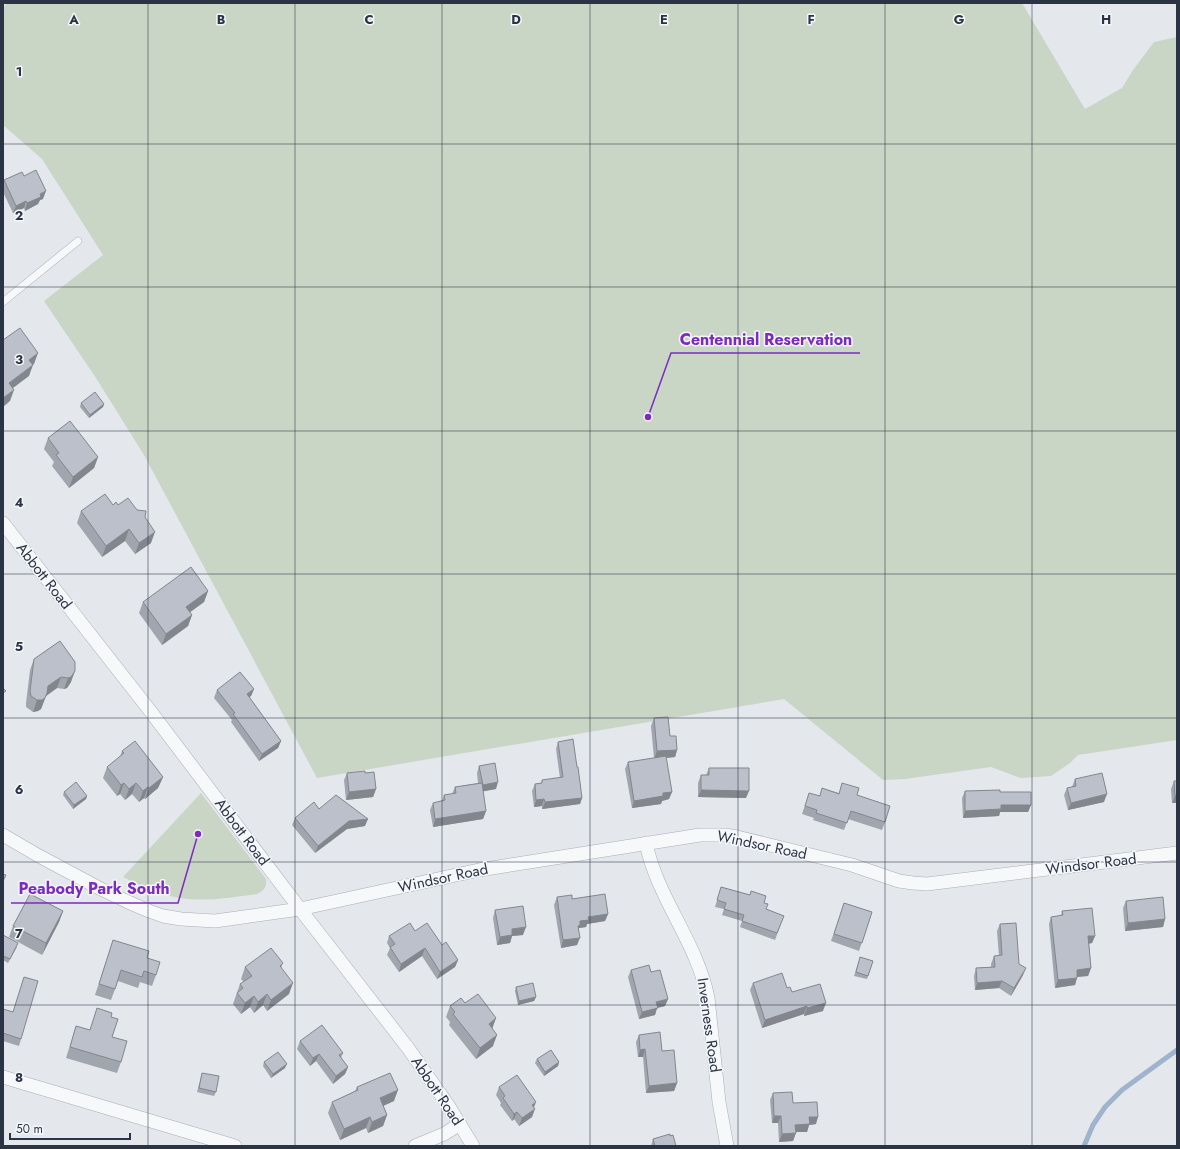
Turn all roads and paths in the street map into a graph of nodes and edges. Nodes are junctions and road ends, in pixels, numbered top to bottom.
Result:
1 (78, 241) dead end
2 (3, 302) edge
3 (3, 524) edge
4 (3, 835) edge
5 (646, 842) junction
6 (1177, 852) edge
7 (300, 909) junction
8 (3, 1077) edge
9 (460, 1124) junction
10 (235, 1146) edge
11 (416, 1146) edge
12 (473, 1146) edge
13 (727, 1146) edge

1 - 2 lane
3 - 7 street, Abbott Road
4 - 7 street, Windsor Road
5 - 6 street, Windsor Road
5 - 7 street, Windsor Road
5 - 13 street, Inverness Road
7 - 9 street, Abbott Road
8 - 10 street
9 - 11 street
9 - 12 street, Abbott Road

